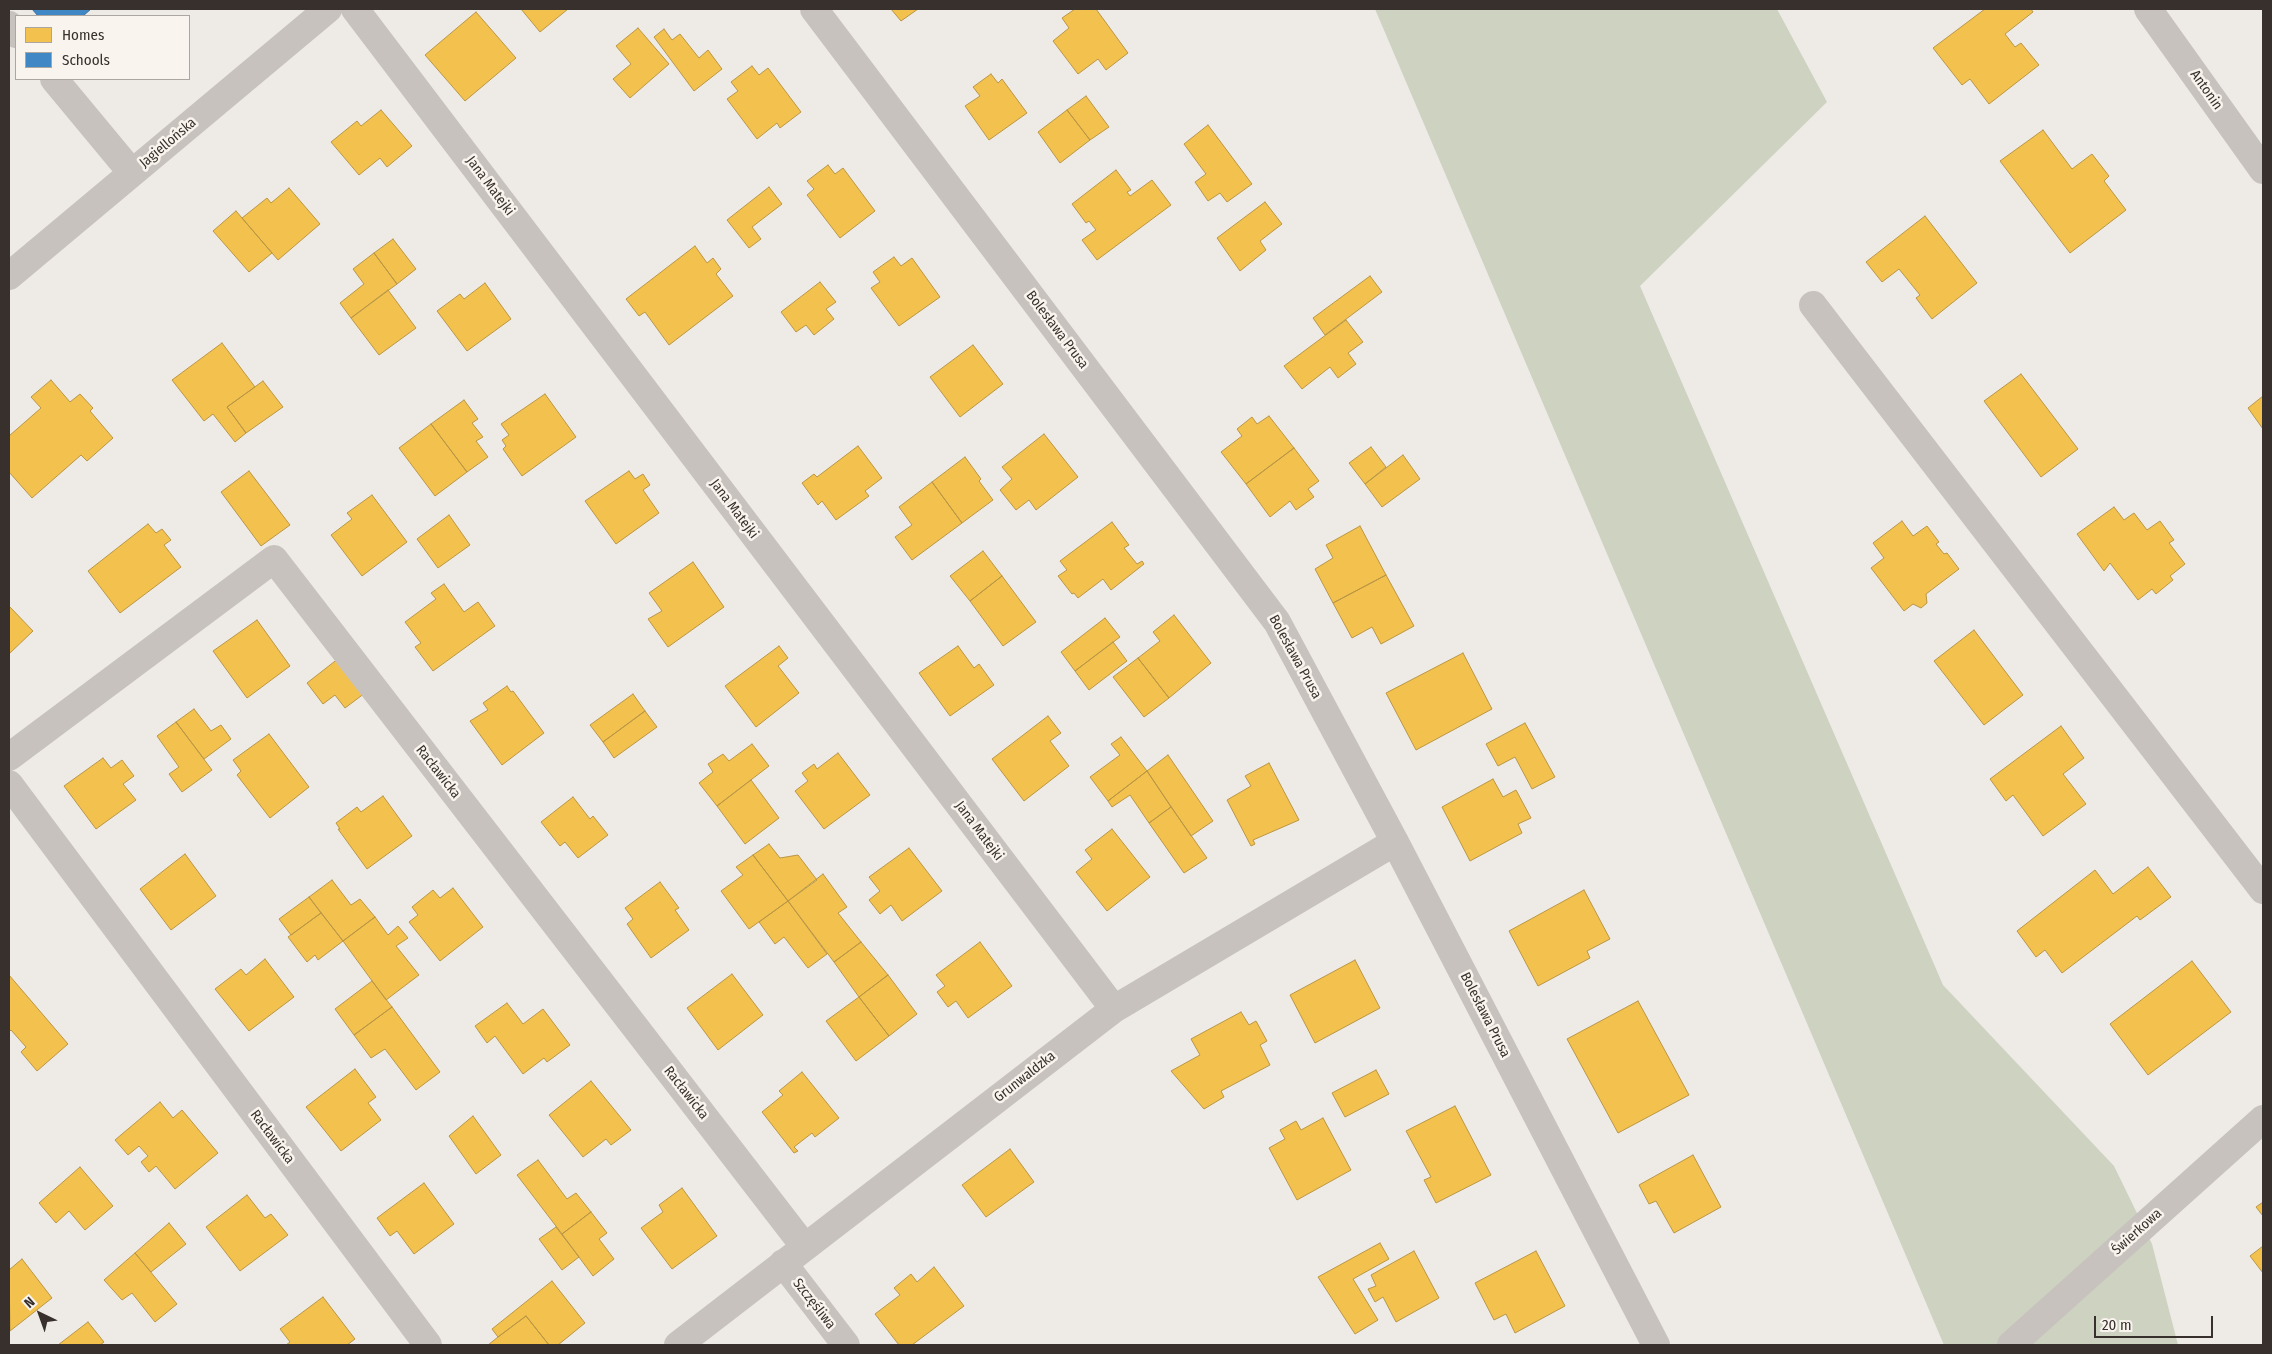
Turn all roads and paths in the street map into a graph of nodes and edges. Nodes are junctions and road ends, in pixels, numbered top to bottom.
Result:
1 (328, 9) edge
2 (355, 9) edge
3 (814, 9) edge
4 (2148, 9) edge
5 (55, 80) edge
6 (2263, 170) edge
7 (132, 173) junction
8 (9, 276) edge
9 (1813, 306) dead end
10 (9, 757) edge
11 (9, 784) edge
12 (1395, 842) junction
13 (2263, 890) edge
14 (1114, 1008) junction
15 (2263, 1119) edge
16 (804, 1246) junction
17 (783, 1263) junction
18 (428, 1345) edge
19 (678, 1345) edge
20 (846, 1345) edge
21 (1656, 1345) edge
22 (2010, 1345) edge

1 - 7 street, Jagiellońska
2 - 14 street, Jana Matejki
3 - 12 street, Bolesława Prusa
4 - 6 street, Antonin
5 - 7 street
7 - 8 street, Jagiellońska
9 - 13 street
10 - 16 street, Racławicka
11 - 18 street, Racławicka
12 - 14 street, Grunwaldzka
12 - 21 street, Bolesława Prusa
14 - 16 street, Grunwaldzka
15 - 22 street, Świerkowa
16 - 17 street, Grunwaldzka
17 - 19 street, Grunwaldzka
17 - 20 street, Szczęśliwa

